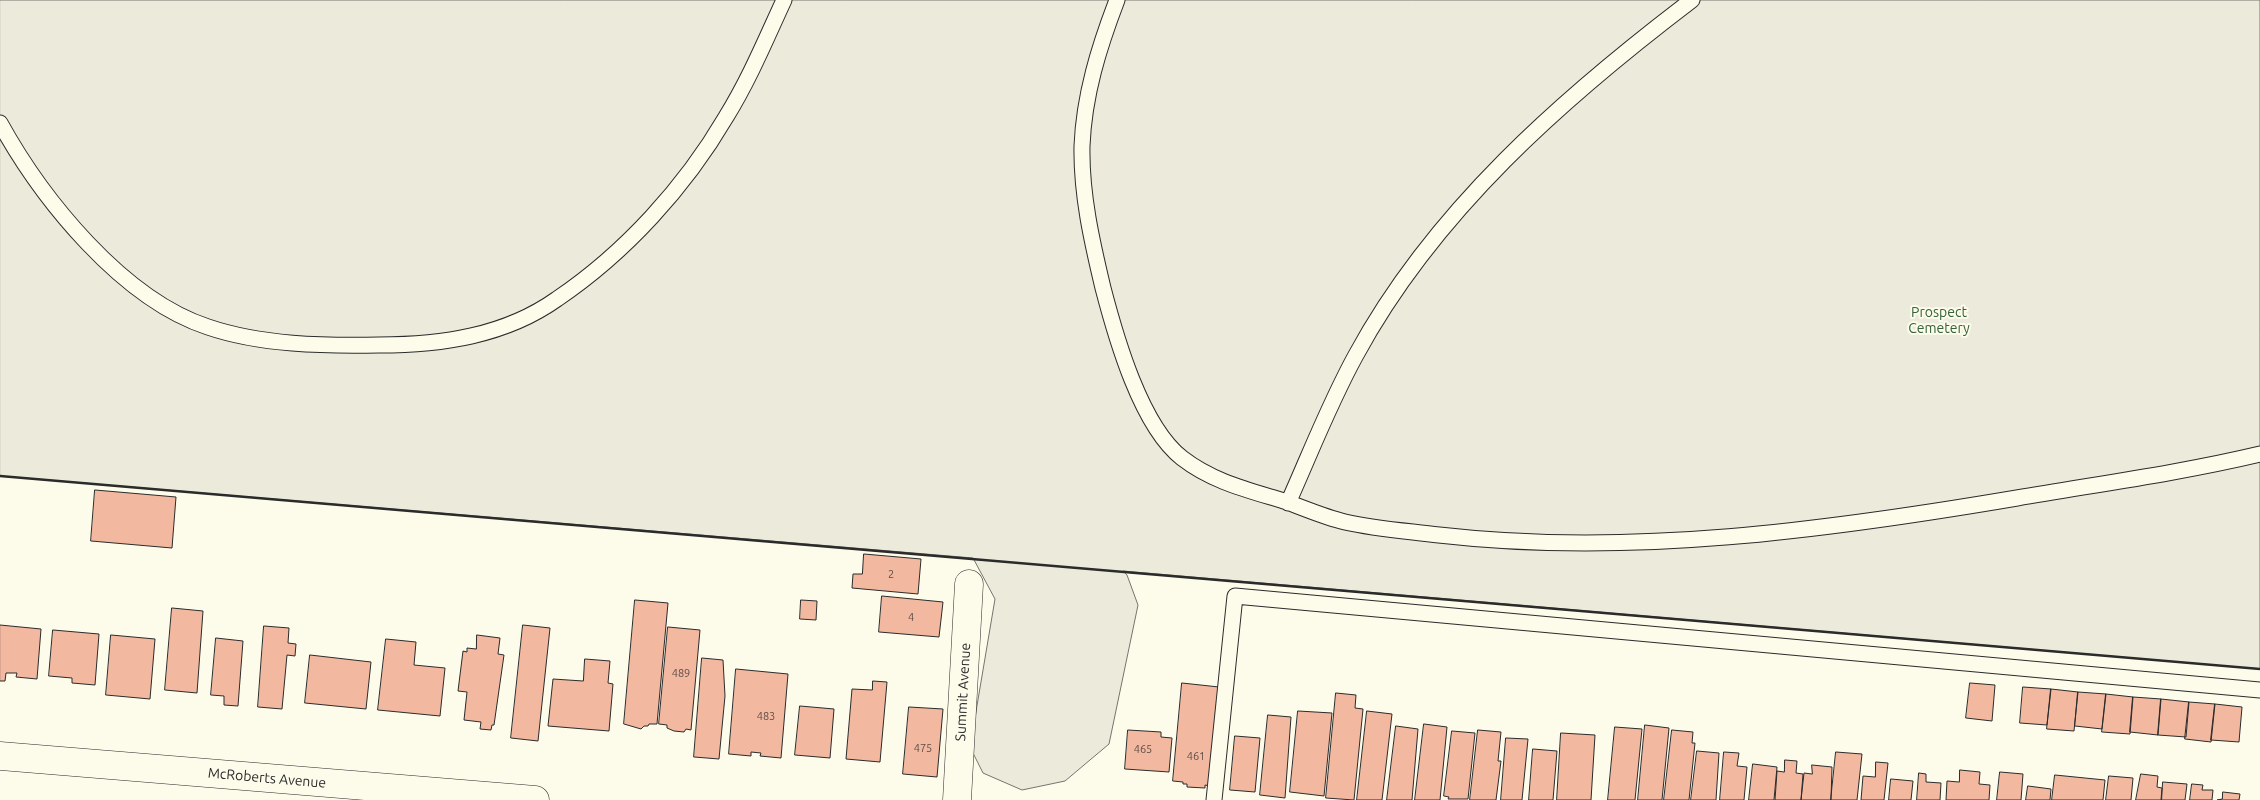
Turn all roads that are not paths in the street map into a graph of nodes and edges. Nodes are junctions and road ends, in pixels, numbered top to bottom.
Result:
1 (784, 0) edge
2 (1117, 0) edge
3 (1692, 0) edge
4 (0, 123) edge
5 (2260, 454) edge
6 (1288, 503) junction
7 (969, 584) dead end
8 (2260, 690) edge
9 (0, 756) edge
10 (535, 800) edge
11 (957, 800) edge
12 (1214, 800) edge

1 - 4 lane
2 - 6 lane
3 - 6 lane
5 - 6 lane
7 - 11 street, Summit Avenue
8 - 12 lane
9 - 10 street, McRoberts Avenue

